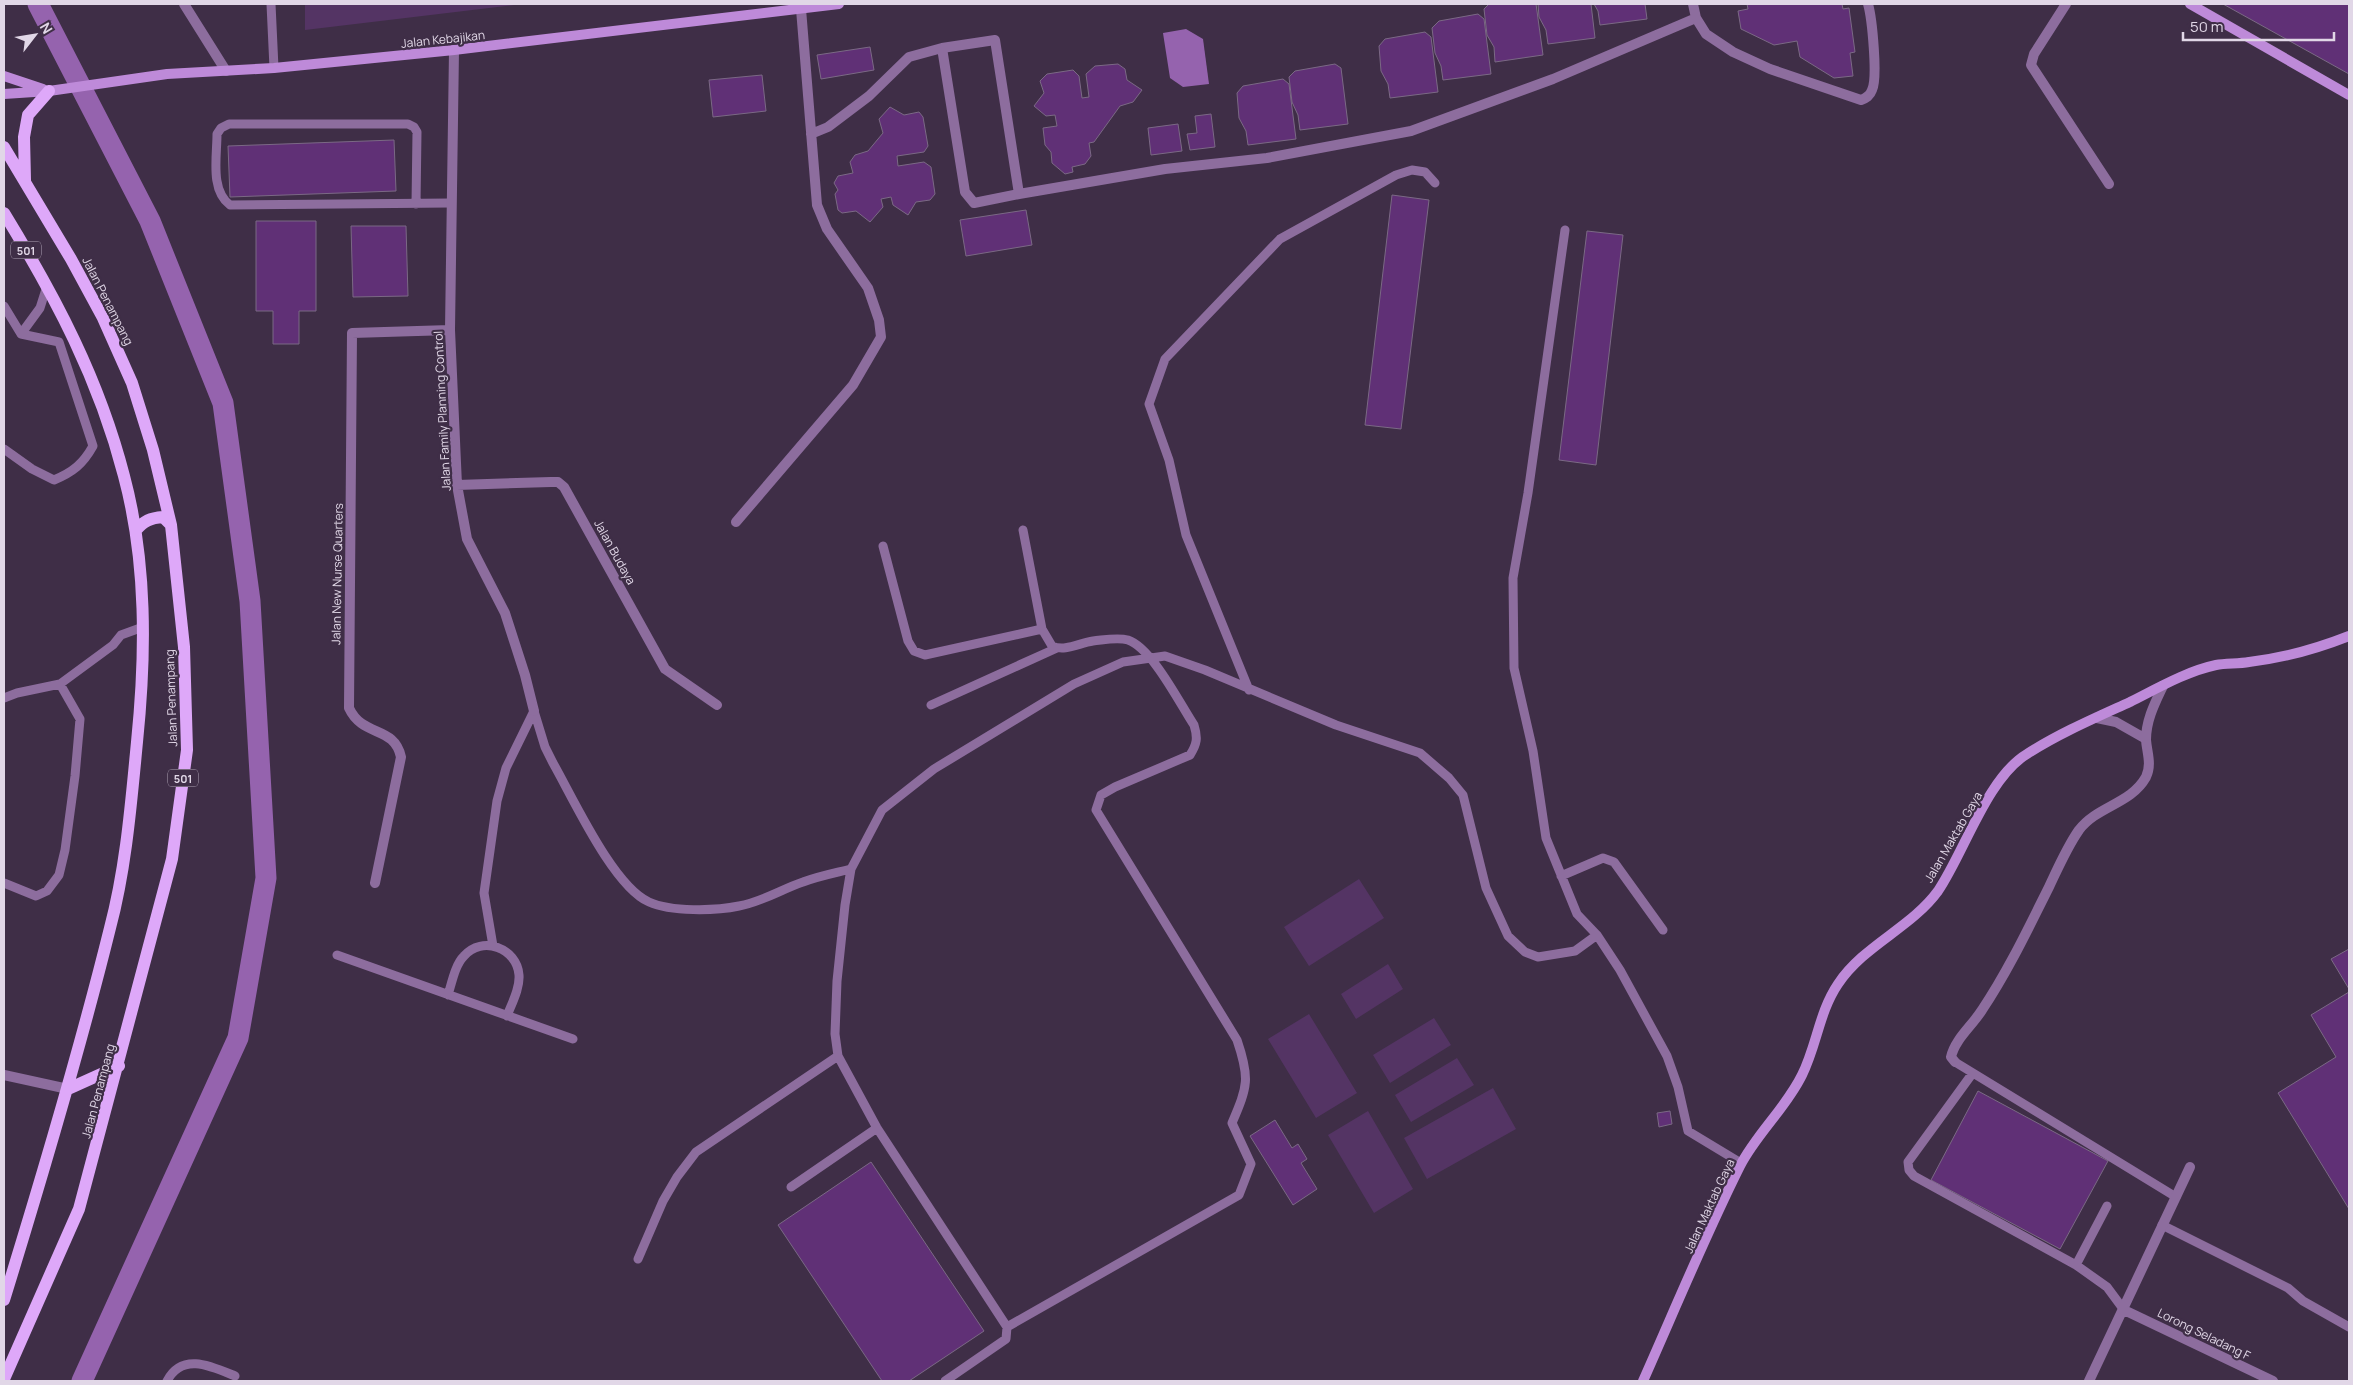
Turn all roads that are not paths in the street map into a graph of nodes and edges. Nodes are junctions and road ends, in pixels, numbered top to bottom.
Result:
1 (184, 4) edge
2 (271, 4) edge
3 (839, 4) edge
4 (1694, 4) edge
5 (1868, 4) edge
6 (2066, 4) edge
7 (2190, 4) edge
8 (801, 8) junction
9 (1696, 18) junction
10 (942, 48) junction
11 (454, 50) junction
12 (274, 68) junction
13 (226, 71) junction
14 (4, 76) edge
15 (49, 91) junction
16 (4, 94) edge
17 (2349, 95) edge
18 (811, 134) junction
19 (4, 147) edge
20 (24, 182) junction
21 (1435, 183) dead end
22 (2110, 184) dead end
23 (1019, 194) junction
24 (450, 203) junction
25 (416, 204) junction
26 (4, 213) edge
27 (1565, 230) dead end
28 (47, 286) junction
29 (4, 306) edge
30 (450, 330) junction
31 (21, 334) junction
32 (4, 449) edge
33 (457, 485) junction
34 (736, 522) dead end
35 (171, 525) junction
36 (136, 530) junction
37 (1023, 530) dead end
38 (883, 546) dead end
39 (143, 626) junction
40 (1042, 629) junction
41 (2349, 636) edge
42 (1057, 648) junction
43 (1149, 658) junction
44 (60, 684) junction
45 (2163, 686) junction
46 (1249, 690) junction
47 (4, 698) edge
48 (717, 705) dead end
49 (930, 705) dead end
50 (534, 711) junction
51 (2097, 718) junction
52 (2146, 739) junction
53 (851, 869) junction
54 (1561, 876) junction
55 (4, 883) edge
56 (375, 883) dead end
57 (1663, 930) dead end
58 (1597, 935) junction
59 (493, 946) junction
60 (337, 955) dead end
61 (448, 995) junction
62 (507, 1016) junction
63 (574, 1039) dead end
64 (838, 1056) junction
65 (1955, 1062) joint
66 (119, 1066) junction
67 (1972, 1074) junction
68 (4, 1076) edge
69 (68, 1089) junction
70 (877, 1128) junction
71 (1741, 1163) junction
72 (2190, 1167) dead end
73 (791, 1187) dead end
74 (2176, 1198) junction
75 (2107, 1206) dead end
76 (2162, 1225) junction
77 (638, 1259) dead end
78 (2076, 1265) junction
79 (4, 1300) edge
80 (2124, 1310) junction
81 (1007, 1327) junction
82 (2349, 1327) edge
83 (235, 1376) dead end
84 (4, 1379) edge
85 (167, 1381) edge
86 (945, 1381) edge
87 (1644, 1381) edge
88 (2089, 1381) edge
89 (2273, 1381) edge

1 - 13 street
2 - 12 lane
3 - 8 street, Jalan Kebajikan
4 - 9 street
5 - 9 street
6 - 22 street
7 - 17 street
8 - 11 street, Jalan Kebajikan
8 - 18 street
9 - 23 street
10 - 18 street
10 - 23 street
10 - 23 street
11 - 12 street, Jalan Kebajikan
11 - 24 street, Jalan Family Planning Control
12 - 13 street, Jalan Kebajikan
13 - 15 street, Jalan Kebajikan
14 - 15 street, Jalan Kebajikan
15 - 16 street, Jalan Kebajikan
15 - 20 main road
18 - 34 street
19 - 20 main road, Jalan Penampang / 501
20 - 35 main road, Jalan Penampang / 501
21 - 46 lane
24 - 25 lane
24 - 30 street, Jalan Family Planning Control
25 - 25 lane
26 - 28 main road, 501
27 - 54 lane
28 - 31 lane
28 - 36 main road, 501
29 - 31 lane
30 - 33 street, Jalan Family Planning Control
30 - 56 street, Jalan New Nurse Quarters
31 - 32 lane
33 - 48 street, Jalan Budaya
33 - 50 street, Jalan Family Planning Control
35 - 36 main road
35 - 66 main road, Jalan Penampang / 501
36 - 39 main road, 501
37 - 40 lane
38 - 40 lane
39 - 44 lane
39 - 69 main road, 501
40 - 42 lane
41 - 45 street, Jalan Maktab Gaya
42 - 43 lane
42 - 49 lane
43 - 46 lane
43 - 53 lane
43 - 81 lane
44 - 47 lane
44 - 55 lane
45 - 51 street, Jalan Maktab Gaya
45 - 52 street
46 - 58 lane
50 - 53 lane, Jalan Family Planning Control
50 - 59 lane
51 - 52 street
51 - 71 street, Jalan Maktab Gaya
52 - 65 street
53 - 64 lane
54 - 57 lane
54 - 58 lane
58 - 71 lane
59 - 61 lane
59 - 62 lane
60 - 61 lane
61 - 62 lane
62 - 63 lane
64 - 70 lane
64 - 77 lane
65 - 67 lane
66 - 69 main road
66 - 84 main road, Jalan Penampang / 501
67 - 74 lane
67 - 78 lane
68 - 69 street
69 - 79 main road, 501
70 - 73 lane
70 - 81 lane
71 - 87 street, Jalan Maktab Gaya
72 - 74 street
74 - 76 street
75 - 78 lane
76 - 80 street
76 - 82 lane
78 - 80 lane
80 - 88 street
80 - 89 street, Lorong Seladang F
81 - 86 lane
83 - 85 lane

